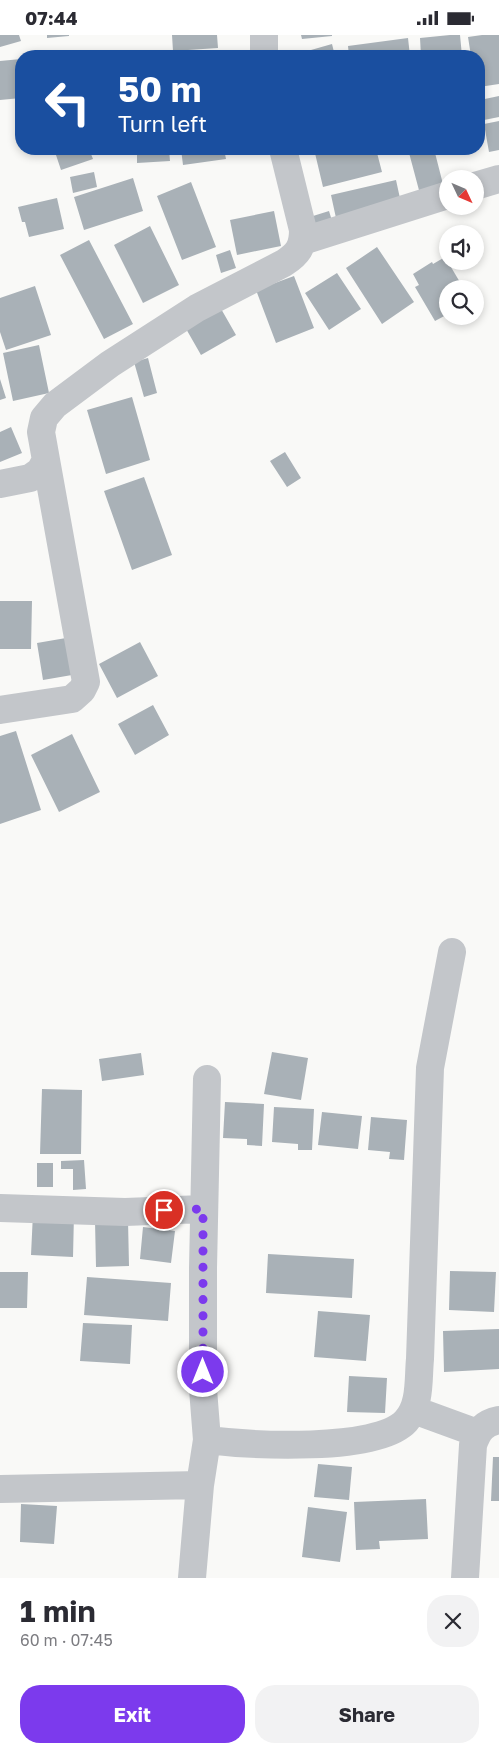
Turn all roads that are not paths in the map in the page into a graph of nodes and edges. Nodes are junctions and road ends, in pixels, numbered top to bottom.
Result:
1 (264, 35) edge
2 (264, 50) edge
3 (284, 155) edge
4 (499, 179) edge
5 (484, 183) edge
6 (439, 198) edge
7 (303, 241) junction
8 (46, 460) junction
9 (0, 484) edge
10 (0, 710) edge
11 (452, 952) dead end
12 (207, 1079) dead end
13 (0, 1208) edge
14 (203, 1209) junction
15 (414, 1410) junction
16 (488, 1426) edge
17 (207, 1441) junction
18 (200, 1485) junction
19 (0, 1489) edge
20 (192, 1578) edge
21 (465, 1578) edge

1 - 2 street
3 - 7 street
4 - 5 street
6 - 7 street
7 - 8 street
8 - 9 street
8 - 10 street
11 - 15 street
12 - 14 street
13 - 14 street
14 - 17 street
15 - 16 street
15 - 17 street
16 - 21 street
17 - 18 street
18 - 19 street
18 - 20 street

